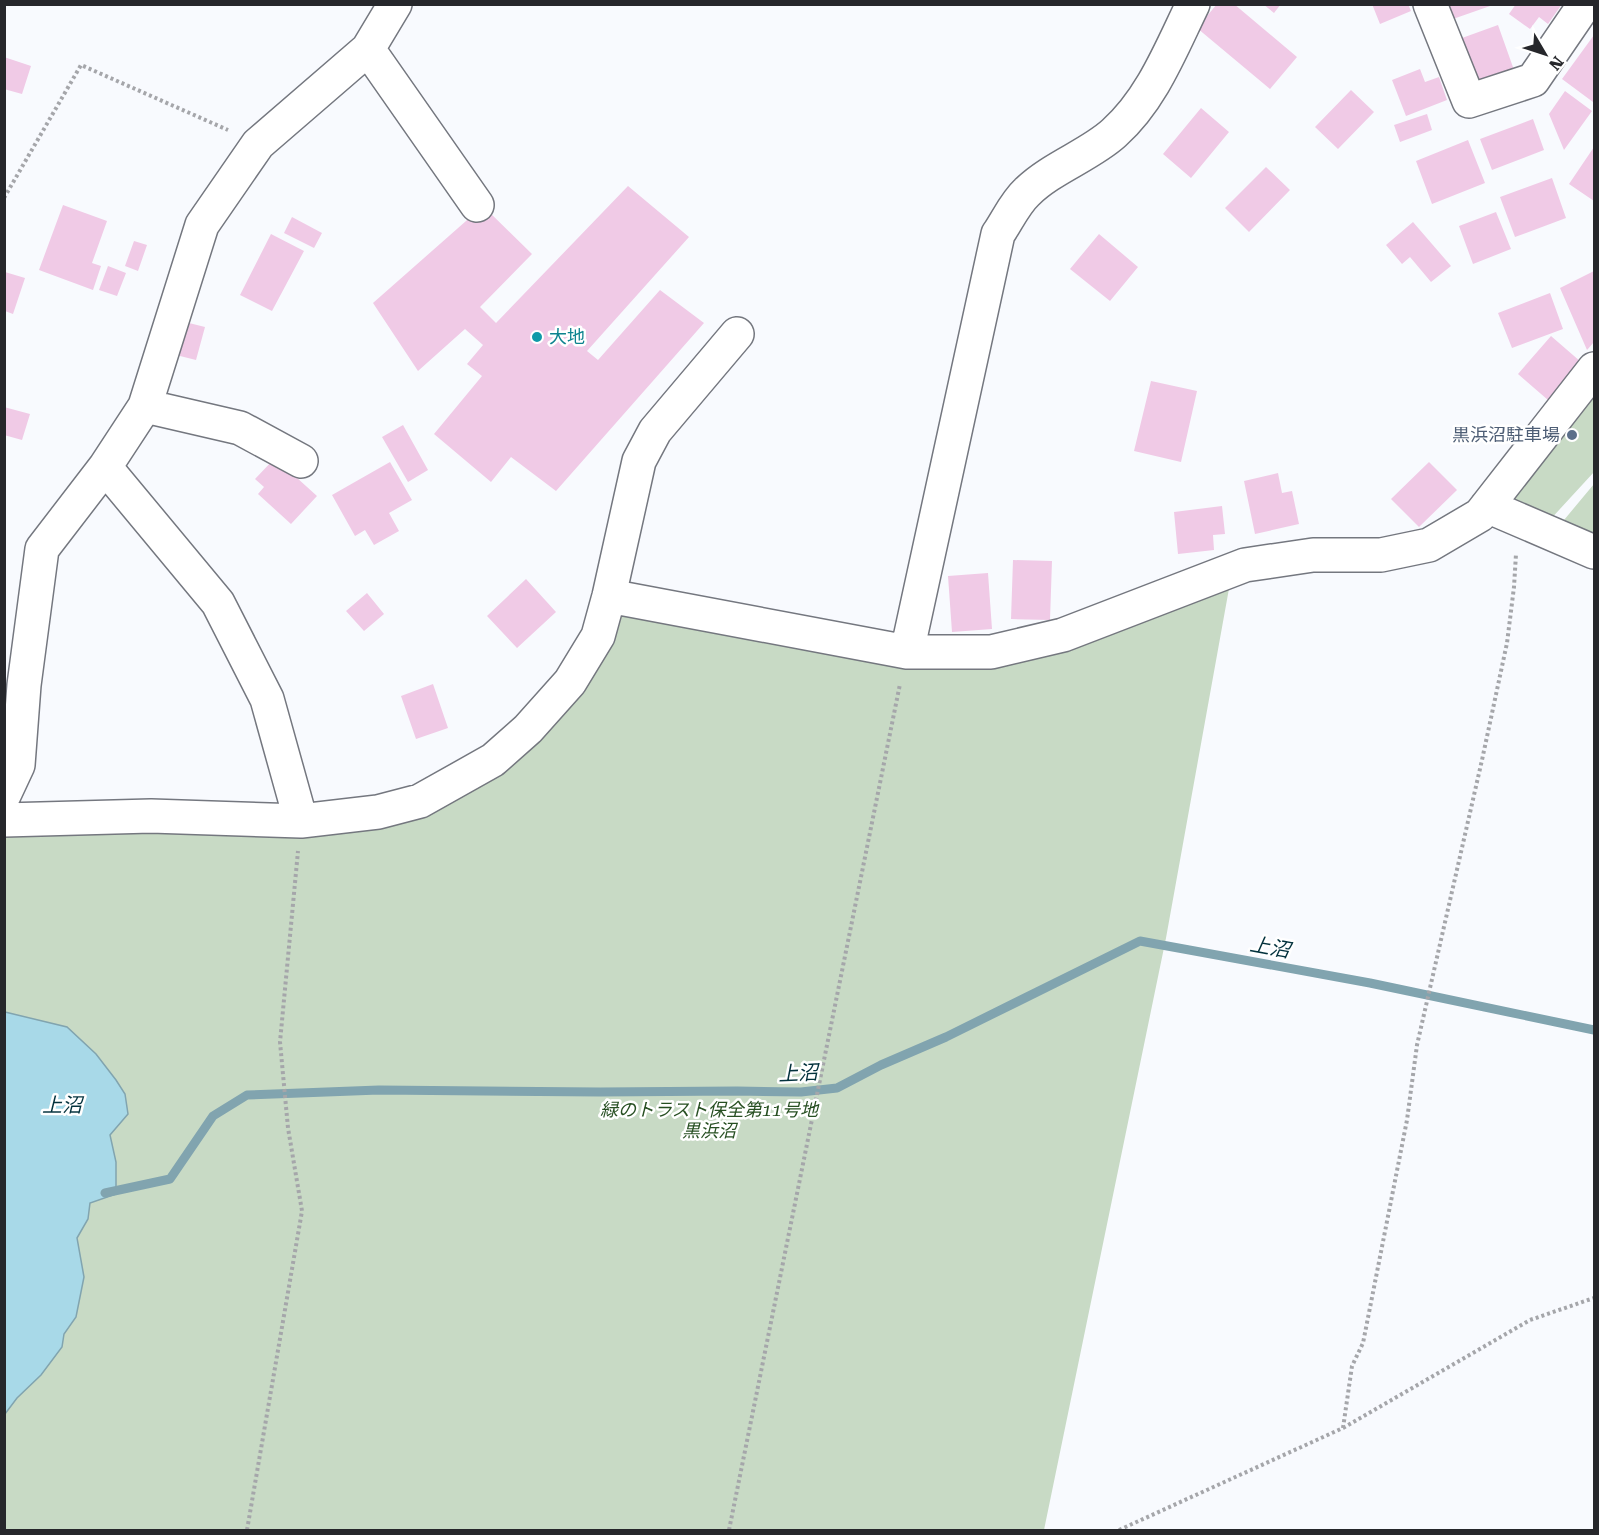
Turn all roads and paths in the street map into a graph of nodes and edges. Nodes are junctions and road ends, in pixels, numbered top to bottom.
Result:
1 (395, 4) edge
2 (1193, 4) edge
3 (1430, 4) edge
4 (1585, 4) edge
5 (368, 49) junction
6 (258, 144) junction
7 (4, 198) edge
8 (477, 205) dead end
9 (736, 334) dead end
10 (1594, 369) edge
11 (145, 406) junction
12 (302, 461) dead end
13 (105, 467) junction
14 (1487, 506) junction
15 (1518, 518) junction
16 (1594, 552) edge
17 (609, 596) junction
18 (907, 652) junction
19 (4, 795) edge
20 (4, 820) edge
21 (301, 821) junction
22 (1594, 1298) edge
23 (1343, 1428) junction
24 (247, 1530) edge
25 (729, 1530) edge
26 (1119, 1530) edge

1 - 5 street
2 - 18 street
3 - 4 street
5 - 6 street
5 - 8 street
6 - 7 path
6 - 11 street
9 - 17 street
10 - 14 street
11 - 12 street
11 - 13 street
13 - 19 street
13 - 21 street
14 - 15 street
14 - 18 street
15 - 16 street
15 - 23 path
17 - 18 street
17 - 21 street
18 - 25 path
20 - 21 street
21 - 24 path
22 - 23 path
23 - 26 path

